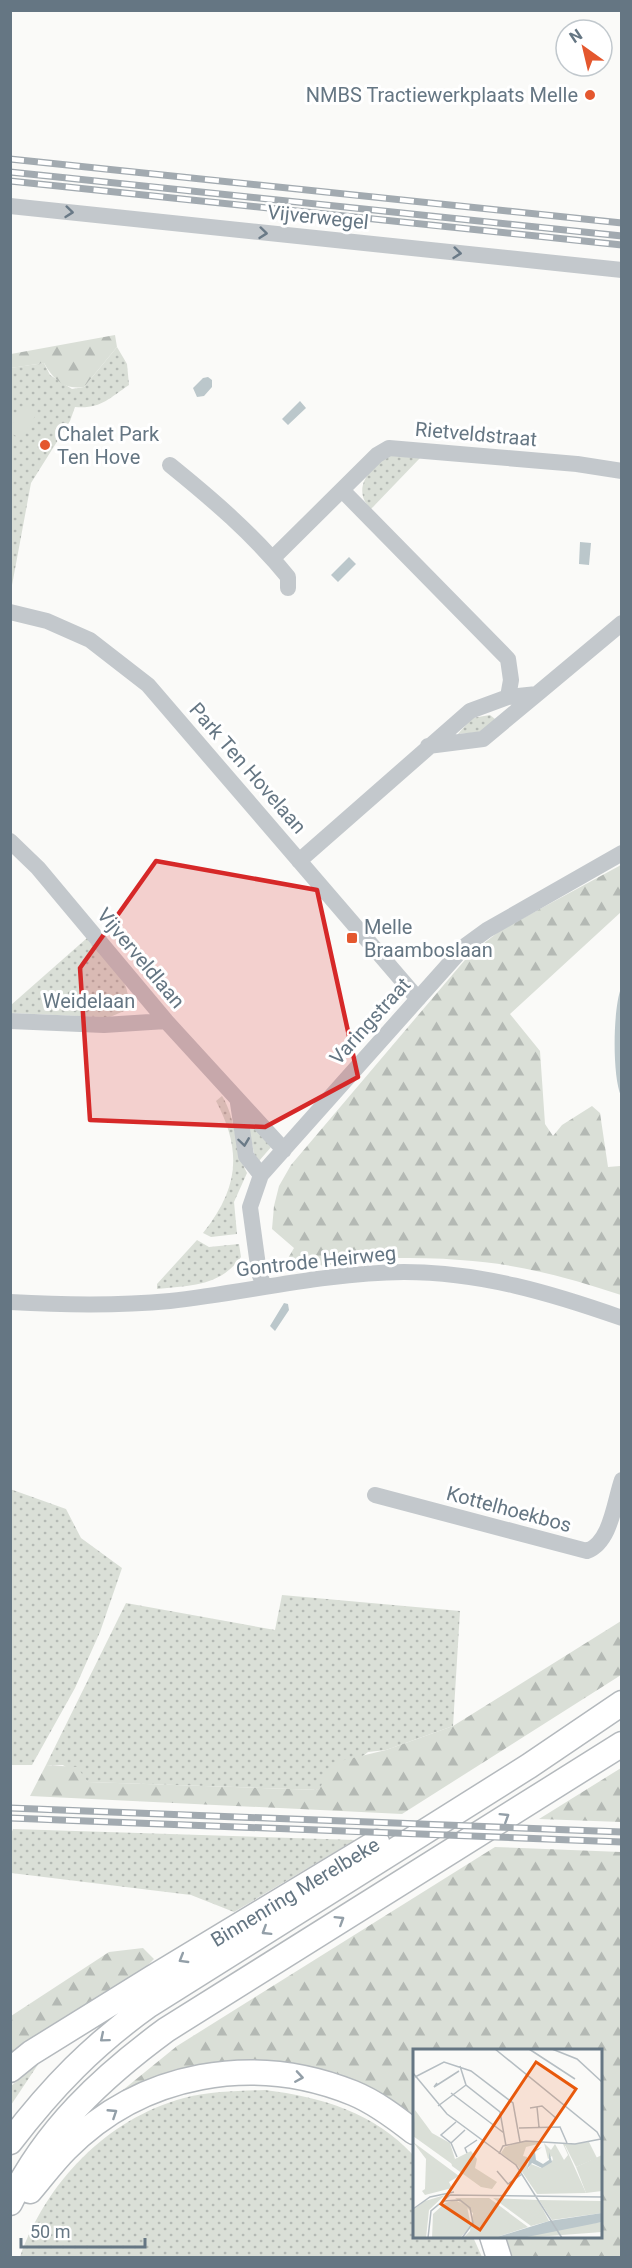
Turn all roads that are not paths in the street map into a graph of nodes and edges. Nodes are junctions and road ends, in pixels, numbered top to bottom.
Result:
1 (10, 206) edge
2 (621, 270) edge
3 (170, 465) dead end
4 (621, 471) edge
5 (343, 491) junction
6 (273, 558) junction
7 (288, 588) dead end
8 (10, 612) edge
9 (621, 623) edge
10 (537, 694) junction
11 (508, 698) junction
12 (428, 746) junction
13 (10, 841) edge
14 (621, 853) edge
15 (299, 861) junction
16 (418, 999) junction
17 (10, 1021) edge
18 (166, 1022) junction
19 (238, 1103) junction
20 (284, 1150) junction
21 (261, 1175) junction
22 (264, 1286) junction
23 (10, 1302) edge
24 (621, 1318) edge
25 (621, 1480) edge
26 (375, 1495) dead end
27 (621, 1703) edge
28 (586, 1725) junction
29 (621, 1744) edge
30 (10, 2070) edge
31 (413, 2131) edge
32 (10, 2142) edge
33 (10, 2203) edge
34 (10, 2214) edge
35 (493, 2238) edge
36 (500, 2258) edge

1 -> 2 street, Vijverwegel
3 - 6 street
4 - 5 street, Rietveldstraat
5 - 6 street, Rietveldstraat
5 - 11 street
6 - 7 street
8 - 15 street, Park Ten Hovelaan
9 - 10 street
10 - 11 street
10 - 12 street
11 - 12 street
12 - 15 street
13 - 18 street, Vijverveldlaan
14 - 16 street, Varingstraat
15 - 16 street, Park Ten Hovelaan
16 - 20 street, Varingstraat
17 - 18 street, Weidelaan
18 - 19 street, Vijverveldlaan
19 - 20 street, Vijverveldlaan
19 -> 21 street
20 - 21 street, Varingstraat
21 - 22 street, Varingstraat
22 - 23 street, Gontrode Heirweg
22 - 24 street, Gontrode Heirweg
25 - 26 street, Kottelhoekbos
27 - 28 highway
28 -> 30 highway, Binnenring Merelbeke
28 -> 32 highway
33 -> 29 highway
34 -> 31 highway
35 - 36 highway

